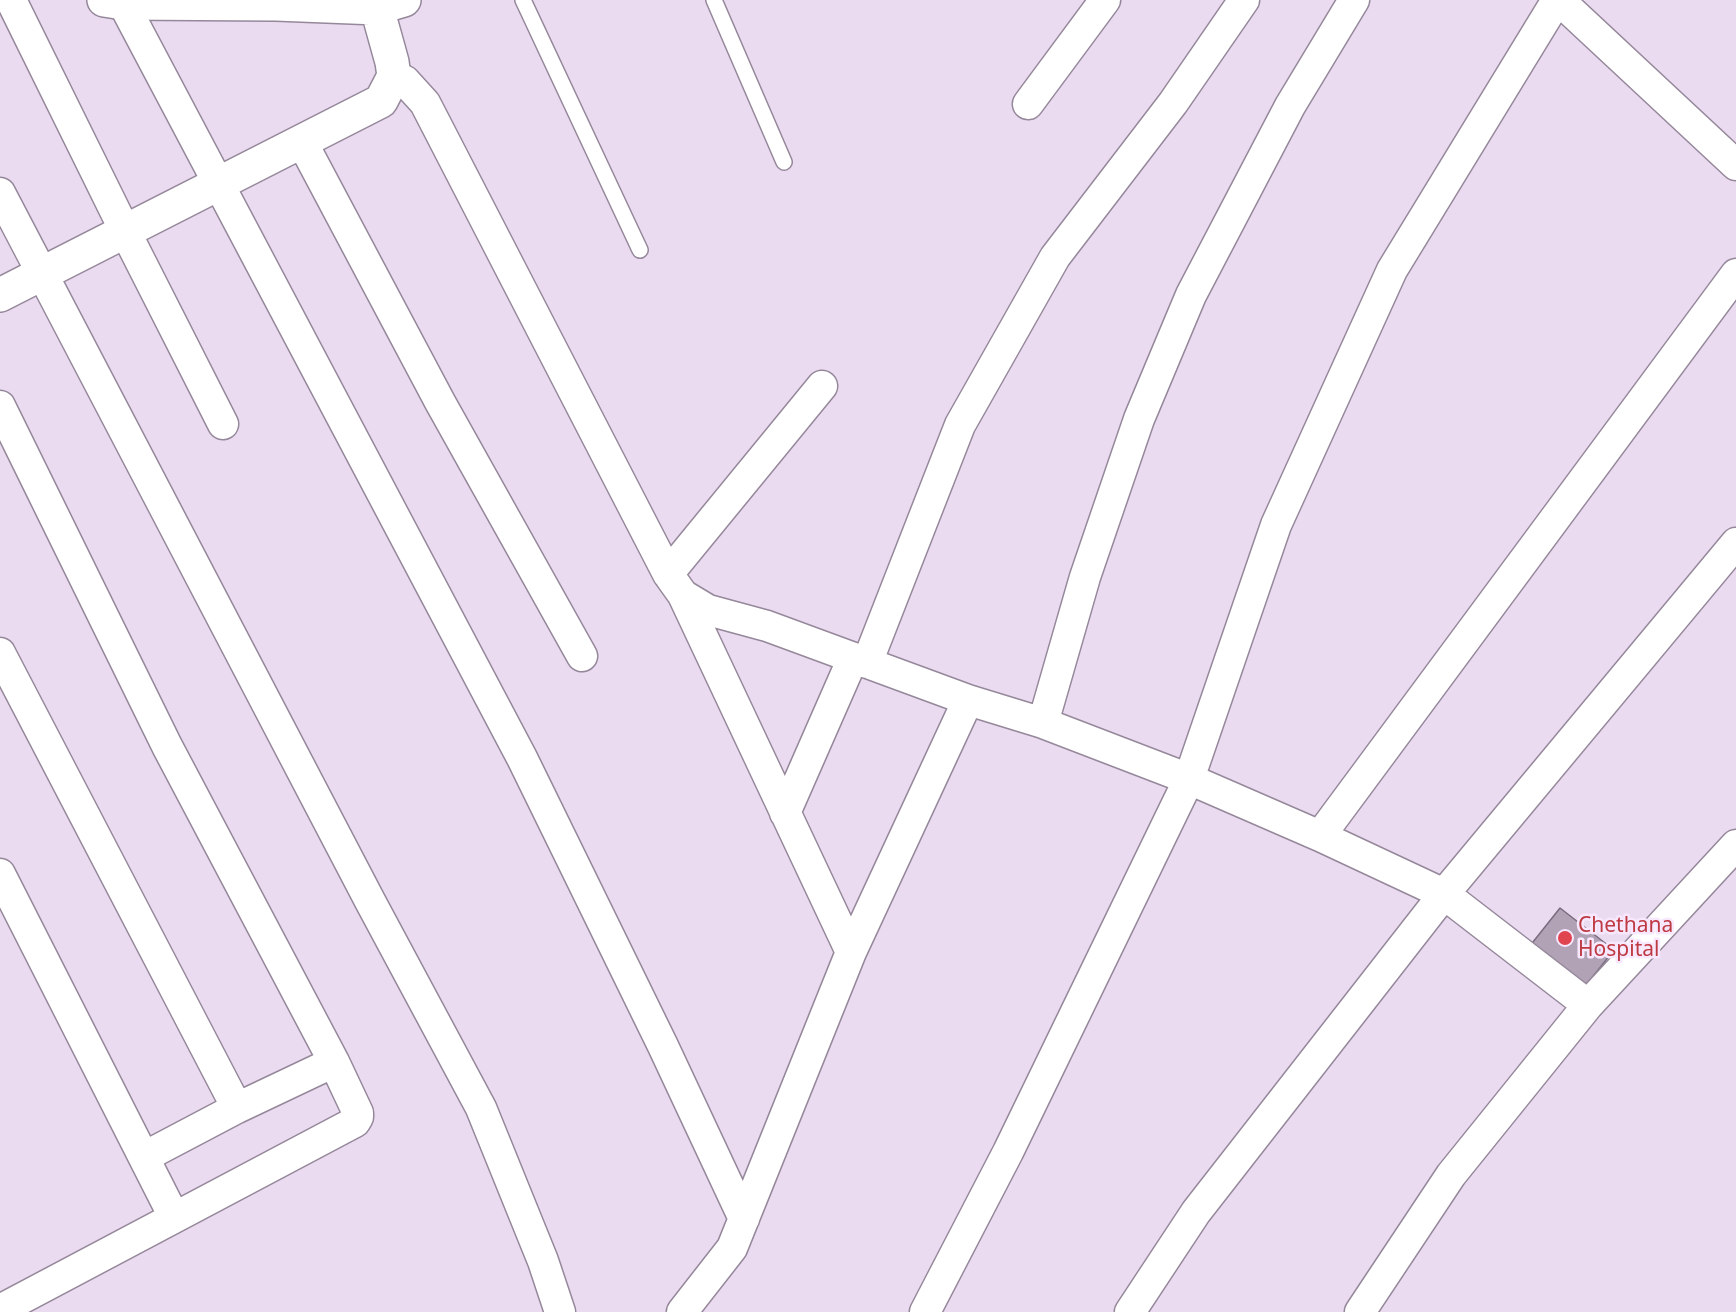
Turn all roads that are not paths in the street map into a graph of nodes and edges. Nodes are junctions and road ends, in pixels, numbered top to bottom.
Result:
1 (11, 0) edge
2 (523, 0) edge
3 (714, 0) edge
4 (1105, 0) edge
5 (1244, 0) edge
6 (1354, 0) edge
7 (1558, 0) edge
8 (114, 2) edge
9 (276, 2) edge
10 (390, 4) edge
11 (394, 76) junction
12 (1028, 104) dead end
13 (302, 142) junction
14 (784, 162) dead end
15 (1736, 165) edge
16 (219, 184) junction
17 (0, 193) edge
18 (124, 231) junction
19 (640, 250) dead end
20 (41, 274) junction
21 (1736, 274) edge
22 (0, 294) edge
23 (822, 386) dead end
24 (0, 406) edge
25 (223, 424) dead end
26 (1736, 543) edge
27 (676, 585) junction
28 (0, 653) edge
29 (582, 656) dead end
30 (860, 661) junction
31 (968, 700) junction
32 (1043, 723) junction
33 (1189, 779) junction
34 (785, 813) junction
35 (1320, 836) junction
36 (1736, 845) edge
37 (0, 874) edge
38 (1444, 894) junction
39 (850, 952) junction
40 (1588, 1005) junction
41 (334, 1062) junction
42 (237, 1108) junction
43 (144, 1157) junction
44 (174, 1216) junction
45 (744, 1219) junction
46 (0, 1310) edge
47 (560, 1312) edge
48 (682, 1312) edge
49 (925, 1312) edge
50 (1130, 1312) edge
51 (1360, 1312) edge

1 - 18 street
2 - 19 lane
3 - 14 lane
4 - 12 street
5 - 30 street
6 - 32 street
7 - 15 street
7 - 33 street
8 - 9 street
8 - 16 street
9 - 10 street
10 - 11 street
11 - 13 street
11 - 27 street
13 - 16 street
13 - 29 street
16 - 18 street
16 - 45 street
17 - 20 street
18 - 20 street
18 - 25 street
20 - 22 street
20 - 47 street
21 - 35 street
23 - 27 street
24 - 41 street
26 - 38 street
27 - 30 street
27 - 34 street
28 - 42 street
30 - 31 street
30 - 34 street
31 - 32 street
31 - 39 street
32 - 33 street
33 - 35 street
33 - 49 street
34 - 39 street
35 - 38 street
36 - 40 street
37 - 43 street
38 - 40 street
38 - 50 street
39 - 45 street
40 - 51 street
41 - 42 street
41 - 44 street
42 - 43 street
43 - 44 street
44 - 46 street
45 - 48 street

